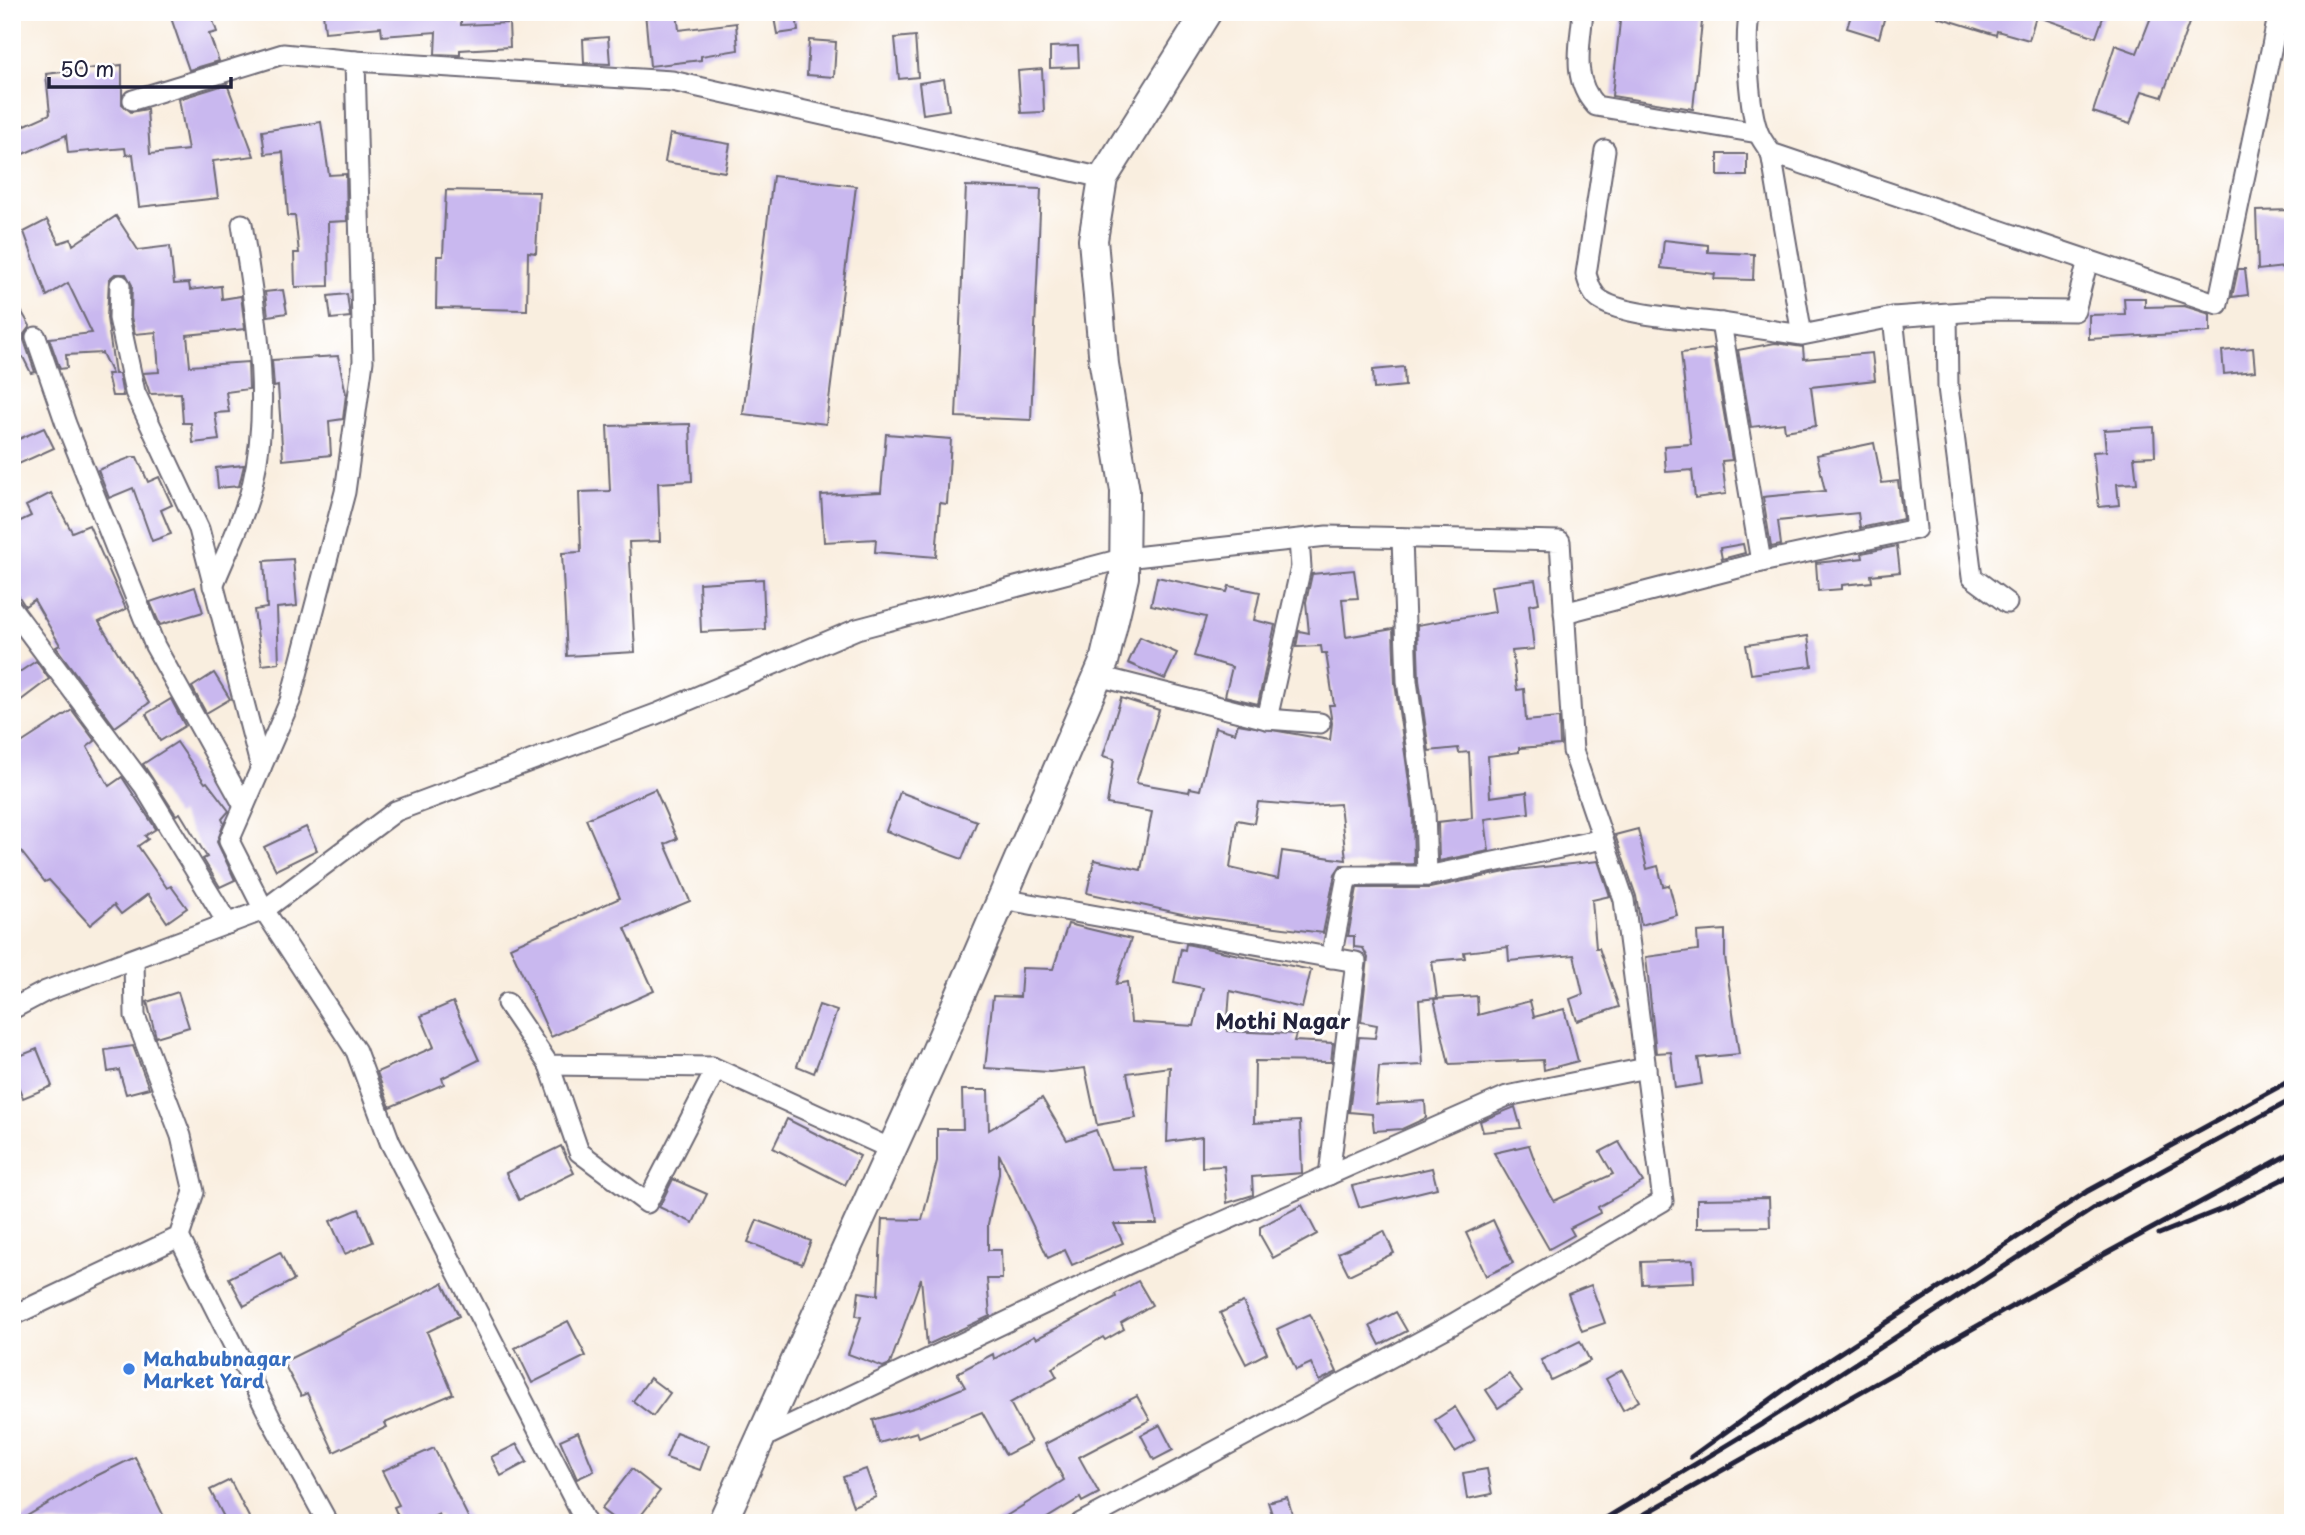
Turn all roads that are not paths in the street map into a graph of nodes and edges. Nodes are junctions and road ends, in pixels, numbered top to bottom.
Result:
1 (1207, 12) edge
2 (1583, 12) edge
3 (1750, 12) edge
4 (2279, 12) edge
5 (355, 61) junction
6 (133, 100) dead end
7 (1758, 133) junction
8 (1605, 150) dead end
9 (1771, 153) junction
10 (1103, 178) junction
11 (242, 224) dead end
12 (2088, 260) junction
13 (120, 285) dead end
14 (1947, 314) junction
15 (1893, 317) junction
16 (1721, 323) junction
17 (1802, 335) junction
18 (36, 337) dead end
19 (1402, 538) junction
20 (1299, 540) junction
21 (1125, 558) junction
22 (1761, 562) junction
23 (213, 586) junction
24 (2007, 603) dead end
25 (12, 609) edge
26 (1564, 613) junction
27 (1098, 676) junction
28 (1266, 719) junction
29 (1320, 723) dead end
30 (261, 768) junction
31 (244, 806) junction
32 (1603, 839) junction
33 (1427, 876) junction
34 (1002, 900) junction
35 (264, 910) junction
36 (228, 924) junction
37 (134, 958) junction
38 (1331, 958) junction
39 (507, 1003) dead end
40 (12, 1009) edge
41 (549, 1065) junction
42 (712, 1068) junction
43 (1646, 1068) junction
44 (891, 1149) junction
45 (1329, 1175) junction
46 (179, 1237) junction
47 (12, 1316) edge
48 (758, 1440) junction
49 (328, 1523) edge
50 (586, 1523) edge
51 (722, 1523) edge
52 (1081, 1523) edge

1 - 10 main road
2 - 7 street
3 - 7 street
4 - 12 street
5 - 6 street
5 - 10 street
5 - 30 street
7 - 9 street
8 - 16 street
9 - 12 street
9 - 17 street
10 - 21 main road
11 - 23 street
12 - 14 street
13 - 23 street
14 - 15 street
14 - 24 street
15 - 17 street
15 - 22 street
16 - 17 street
16 - 22 street
18 - 31 street
19 - 20 street
19 - 26 street
19 - 33 street
20 - 21 street
20 - 28 street
21 - 27 main road
21 - 35 street
22 - 26 street
23 - 30 street
25 - 36 street
26 - 32 street
27 - 28 street
27 - 34 main road
28 - 29 street
30 - 31 street
31 - 35 street
32 - 33 street
32 - 43 street
33 - 38 street
34 - 38 street
34 - 44 main road
35 - 36 street
35 - 50 street
36 - 37 street
37 - 40 street
37 - 46 street
38 - 45 street
39 - 41 street
41 - 42 street
41 - 42 street
42 - 44 street
43 - 45 street
43 - 52 street
44 - 48 main road
45 - 48 street
46 - 47 street
46 - 49 street
48 - 51 main road

